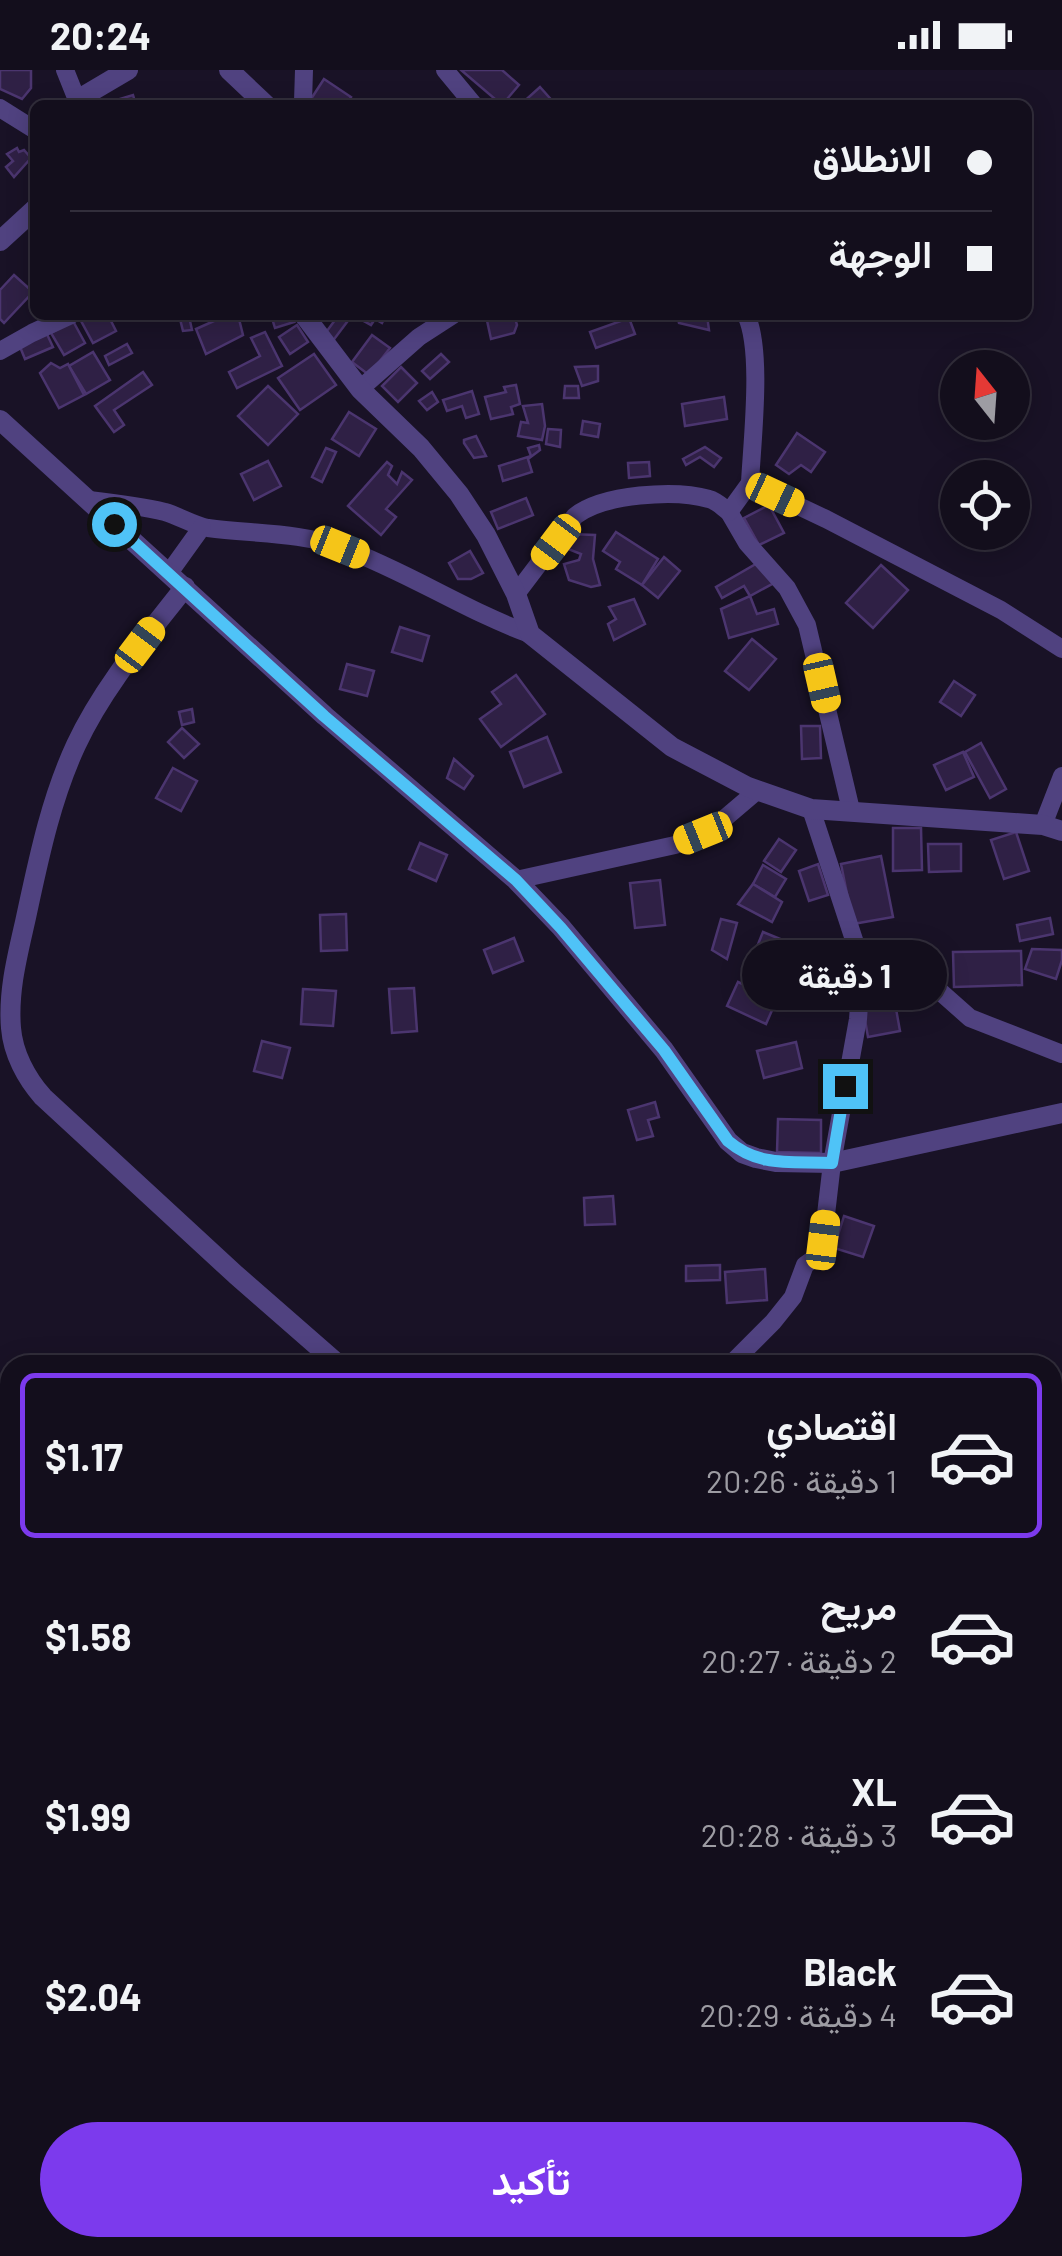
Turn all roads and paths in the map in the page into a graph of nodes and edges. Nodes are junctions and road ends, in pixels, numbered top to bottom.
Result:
1 (65, 70) edge
2 (128, 70) edge
3 (229, 70) edge
4 (304, 70) edge
5 (446, 70) edge
6 (76, 100) edge
7 (82, 100) edge
8 (261, 100) edge
9 (303, 100) edge
10 (470, 100) edge
11 (0, 108) edge
12 (30, 127) edge
13 (30, 214) edge
14 (0, 241) edge
15 (60, 320) edge
16 (308, 320) edge
17 (446, 320) edge
18 (747, 320) edge
19 (0, 351) edge
20 (360, 389) junction
21 (0, 420) edge
22 (750, 483) junction
23 (90, 500) junction
24 (729, 512) junction
25 (202, 527) junction
26 (177, 580) junction
27 (516, 594) junction
28 (530, 634) junction
29 (1062, 648) edge
30 (1062, 776) edge
31 (758, 790) junction
32 (811, 808) junction
33 (851, 810) junction
34 (1052, 828) edge
35 (516, 880) junction
36 (858, 975) junction
37 (1062, 1054) edge
38 (1062, 1113) edge
39 (832, 1163) junction
40 (328, 1355) edge
41 (740, 1355) edge

1 - 6 street
2 - 7 street
3 - 8 street
4 - 9 street
5 - 10 street
11 - 12 street
13 - 14 street
15 - 19 street
16 - 20 street
17 - 20 street
18 - 22 street
20 - 27 street
21 - 23 street
22 - 24 street
22 - 29 street
23 - 25 street
23 - 26 street
24 - 27 street
24 - 33 street
25 - 26 street
25 - 28 street
26 - 35 street
26 - 40 street
27 - 28 street
28 - 31 street
30 - 34 street
31 - 32 street
31 - 35 street
32 - 33 street
32 - 36 street
33 - 34 street
35 - 39 street
36 - 37 street
36 - 39 street
38 - 39 street
39 - 41 street

